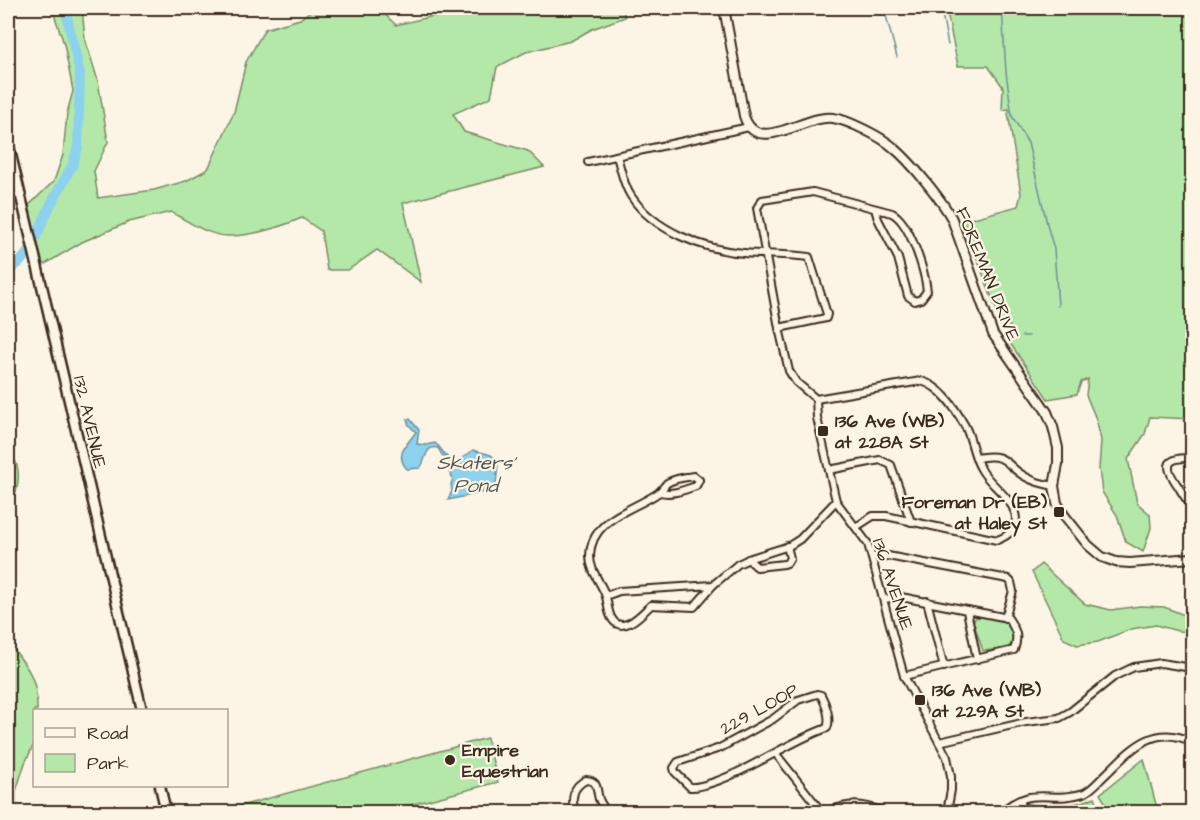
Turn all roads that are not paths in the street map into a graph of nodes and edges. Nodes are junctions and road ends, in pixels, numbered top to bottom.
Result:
1 (724, 8) edge
2 (749, 127) junction
3 (8, 142) edge
4 (617, 156) junction
5 (588, 162) dead end
6 (20, 194) junction
7 (8, 196) edge
8 (875, 208) junction
9 (766, 253) junction
10 (779, 327) junction
11 (816, 399) junction
12 (976, 458) junction
13 (1192, 458) edge
14 (829, 470) junction
15 (1054, 486) junction
16 (660, 492) junction
17 (836, 501) junction
18 (1192, 506) edge
19 (911, 522) junction
20 (856, 527) junction
21 (787, 546) junction
22 (872, 557) junction
23 (1192, 558) edge
24 (748, 559) junction
25 (713, 585) junction
26 (606, 596) junction
27 (884, 598) junction
28 (927, 601) junction
29 (967, 611) junction
30 (1005, 618) junction
31 (977, 659) junction
32 (944, 667) junction
33 (1192, 669) edge
34 (904, 676) junction
35 (142, 709) edge
36 (939, 742) junction
37 (1192, 742) edge
38 (776, 754) junction
39 (160, 787) edge
40 (1020, 800) junction
41 (166, 813) edge
42 (575, 813) edge
43 (607, 813) edge
44 (824, 813) edge
45 (884, 813) edge
46 (947, 813) edge
47 (1001, 813) edge
48 (1024, 813) edge

1 - 2 street
2 - 4 street, FOREMAN DRIVE
2 - 15 street, FOREMAN DRIVE
3 - 6 main road, 132 AVENUE
4 - 5 street, FOREMAN DRIVE
4 - 9 street
6 - 7 street
6 - 35 main road, 132 AVENUE
8 - 8 street
8 - 9 street
9 - 10 street
9 - 10 street
10 - 11 street
11 - 12 street
11 - 14 street, 136 AVENUE
12 - 15 street
12 - 19 street
13 - 18 street
14 - 17 street, 136 AVENUE
14 - 19 street
15 - 23 street, FOREMAN DRIVE
16 - 16 street
16 - 26 street
17 - 20 street, 136 AVENUE
17 - 21 street
19 - 20 street
20 - 22 street, 136 AVENUE
21 - 24 street
21 - 24 street
22 - 27 street, 136 AVENUE
22 - 30 street
24 - 25 street
25 - 26 street
25 - 26 street
27 - 28 street
27 - 34 street, 136 AVENUE
28 - 29 street
28 - 32 street
29 - 30 street
29 - 31 street
30 - 31 street
31 - 32 street
32 - 34 street
33 - 36 street
34 - 36 street, 136 AVENUE
36 - 46 street, 136 AVENUE
37 - 40 street
38 - 38 street, 229 LOOP
38 - 44 street
39 - 41 main road
40 - 47 street
40 - 48 street
42 - 43 street
44 - 45 street

